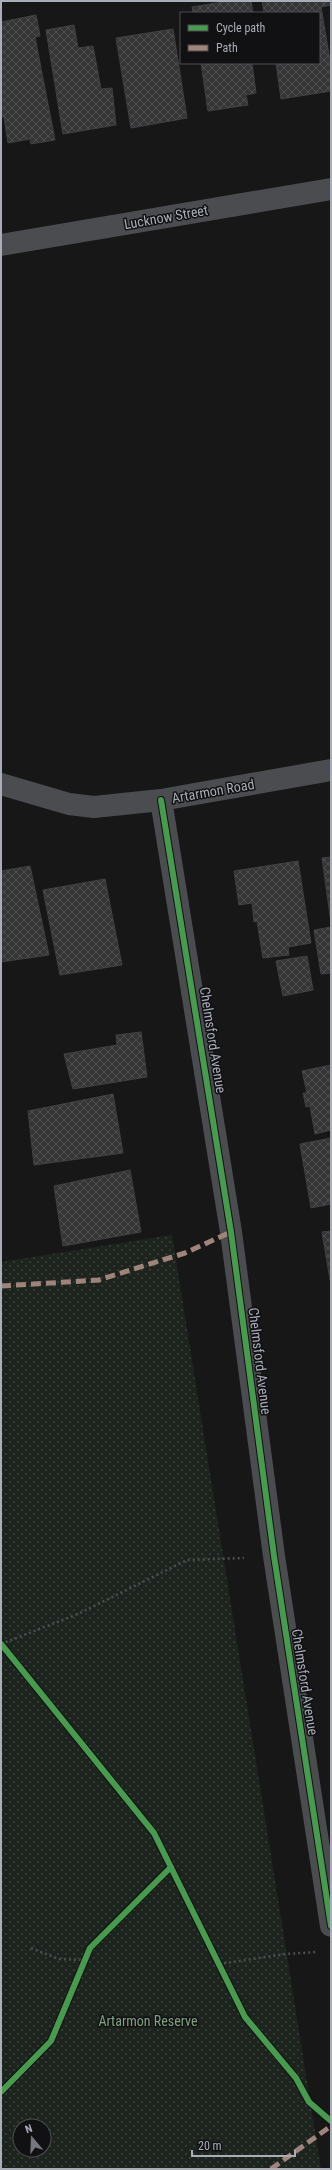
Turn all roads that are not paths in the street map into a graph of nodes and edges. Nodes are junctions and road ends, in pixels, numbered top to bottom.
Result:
1 (331, 189) edge
2 (1, 245) edge
3 (331, 770) edge
4 (1, 784) edge
5 (161, 800) junction
6 (331, 1926) edge

1 - 2 street, Lucknow Street
3 - 5 street, Artarmon Road
4 - 5 street, Artarmon Road
5 - 6 street, Chelmsford Avenue

